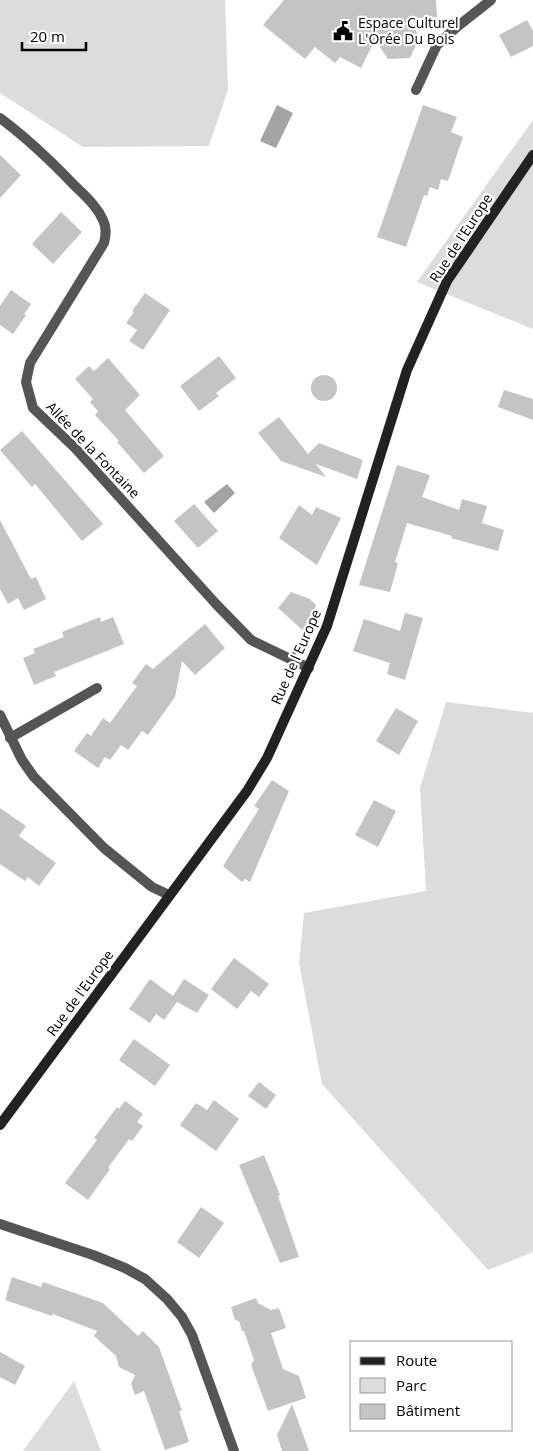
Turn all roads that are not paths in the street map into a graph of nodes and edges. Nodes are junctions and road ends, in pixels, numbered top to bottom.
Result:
1 (491, 0) edge
2 (416, 90) dead end
3 (0, 118) edge
4 (533, 155) edge
5 (309, 668) junction
6 (97, 688) dead end
7 (0, 716) edge
8 (10, 738) junction
9 (169, 895) junction
10 (0, 1125) edge
11 (0, 1224) edge
12 (234, 1451) edge

1 - 2 street
3 - 5 street, Allée de la Fontaine
4 - 5 street, Rue de l'Europe
5 - 9 street, Rue de l'Europe
6 - 8 street
7 - 8 street
8 - 9 street
9 - 10 street, Rue de l'Europe
11 - 12 street

